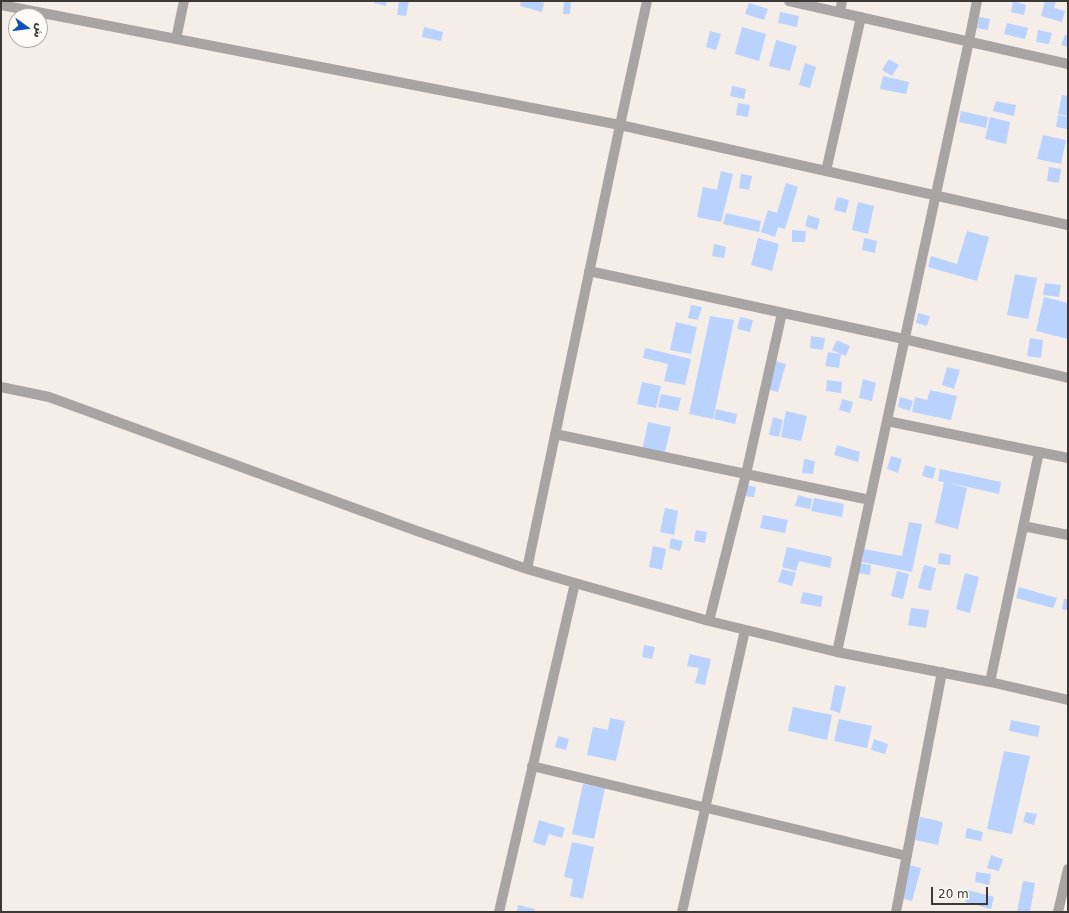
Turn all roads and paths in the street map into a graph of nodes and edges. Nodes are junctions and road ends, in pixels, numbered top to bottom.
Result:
1 (184, 1) edge
2 (647, 1) edge
3 (789, 1) edge
4 (842, 1) edge
5 (977, 1) edge
6 (19, 4) edge
7 (1, 5) edge
8 (840, 12) junction
9 (861, 17) junction
10 (176, 39) junction
11 (969, 41) junction
12 (1068, 64) edge
13 (620, 125) junction
14 (826, 171) junction
15 (935, 196) junction
16 (1068, 225) edge
17 (589, 271) junction
18 (782, 313) junction
19 (904, 339) junction
20 (1068, 378) edge
21 (1, 387) edge
22 (886, 421) junction
23 (555, 434) junction
24 (1039, 452) junction
25 (1068, 458) edge
26 (746, 474) junction
27 (870, 500) junction
28 (1023, 526) junction
29 (1068, 535) edge
30 (527, 569) junction
31 (574, 583) junction
32 (709, 621) junction
33 (746, 630) junction
34 (837, 652) junction
35 (942, 672) junction
36 (990, 682) junction
37 (1068, 700) edge
38 (532, 766) junction
39 (705, 808) junction
40 (907, 856) junction
41 (1068, 869) edge
42 (1067, 881) edge
43 (499, 912) edge
44 (682, 912) edge
45 (896, 912) edge
46 (1058, 912) edge

1 - 10 street
2 - 13 street
3 - 8 street
4 - 8 street
5 - 11 street
6 - 7 street
6 - 10 street
8 - 9 street
9 - 11 street
9 - 14 street
10 - 13 street
11 - 12 street
11 - 15 street
13 - 14 street
13 - 17 street
14 - 15 street
15 - 16 street
15 - 19 street
17 - 18 street
17 - 23 street
18 - 19 street
18 - 26 street
19 - 20 street
19 - 22 street
21 - 30 street
22 - 24 street
22 - 27 street
23 - 26 street
23 - 30 street
24 - 25 street
24 - 28 street
26 - 27 street
26 - 32 street
27 - 34 street
28 - 29 street
28 - 36 street
30 - 31 street
31 - 32 street
31 - 38 street
32 - 33 street
33 - 34 street
33 - 39 street
34 - 35 street
35 - 36 street
35 - 40 street
36 - 37 street
38 - 39 street
38 - 43 street
39 - 40 street
39 - 44 street
40 - 45 street
41 - 42 street
42 - 46 street

